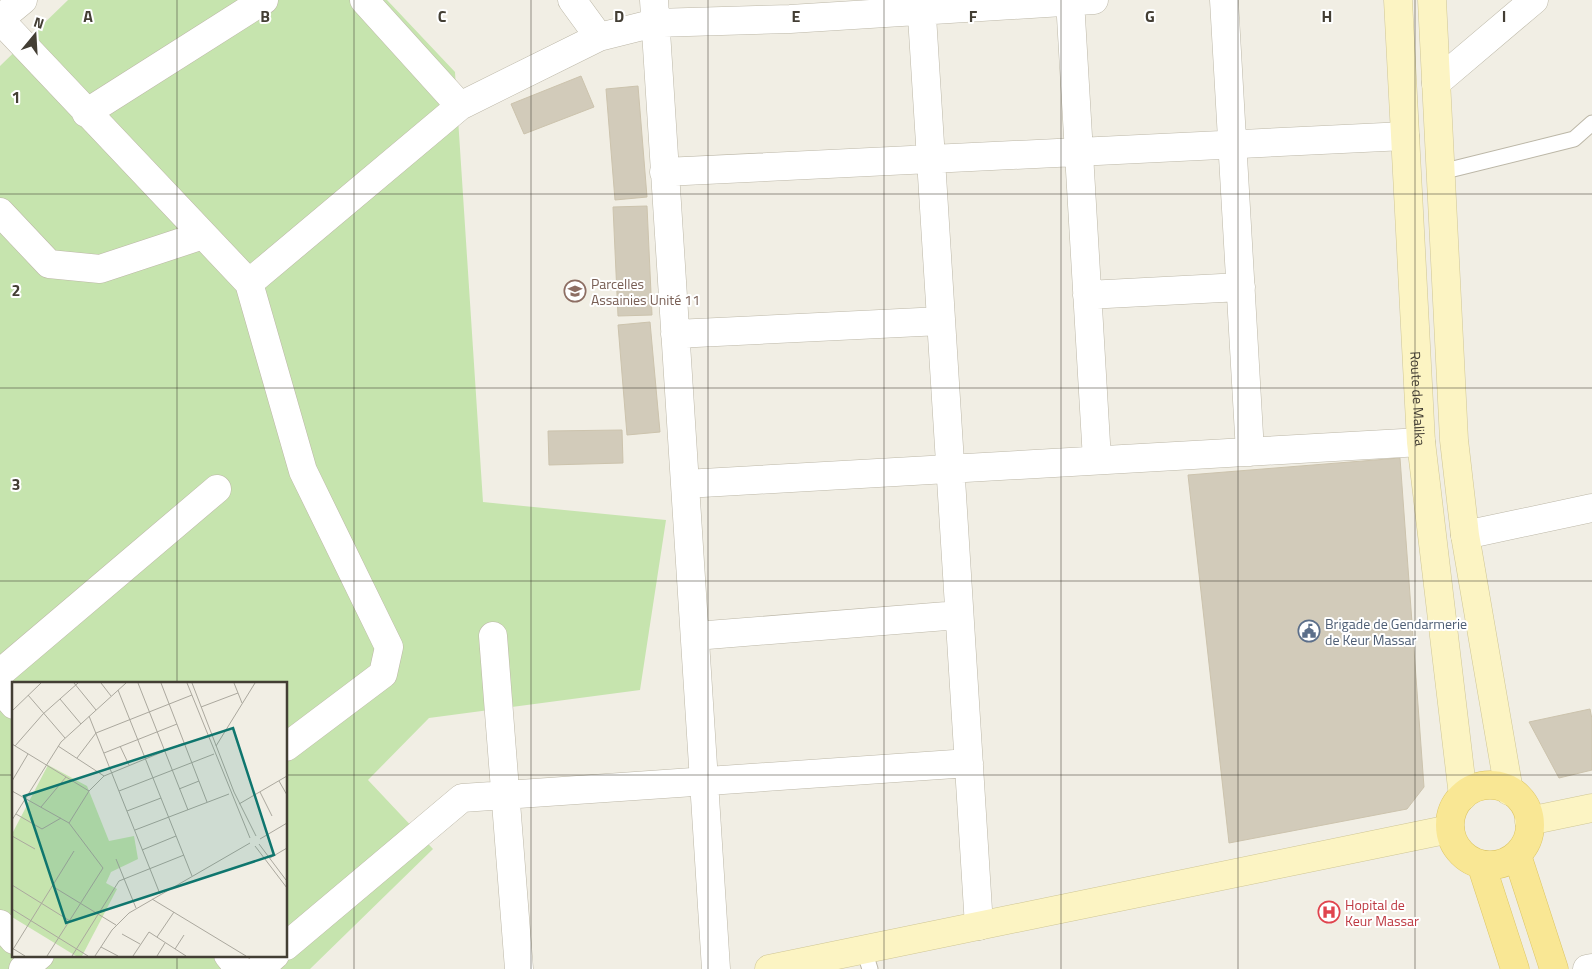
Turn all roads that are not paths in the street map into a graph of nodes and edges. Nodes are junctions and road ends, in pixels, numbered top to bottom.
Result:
1 (23, 0) edge
2 (264, 0) edge
3 (364, 0) edge
4 (572, 0) edge
5 (1224, 0) edge
6 (1398, 0) edge
7 (1432, 0) edge
8 (1534, 0) edge
9 (1078, 1) edge
10 (921, 6) edge
11 (789, 10) edge
12 (654, 11) edge
13 (0, 19) edge
14 (598, 37) junction
15 (1436, 83) junction
16 (460, 106) junction
17 (86, 113) junction
18 (1592, 123) edge
19 (1405, 136) junction
20 (1233, 144) junction
21 (1078, 152) junction
22 (931, 159) junction
23 (664, 172) junction
24 (1441, 172) junction
25 (0, 212) edge
26 (203, 235) junction
27 (248, 283) junction
28 (1241, 287) junction
29 (1087, 296) junction
30 (941, 321) junction
31 (675, 334) junction
32 (1421, 442) junction
33 (1250, 452) junction
34 (1097, 460) junction
35 (950, 469) junction
36 (685, 484) junction
37 (217, 489) dead end
38 (1592, 508) edge
39 (1465, 535) junction
40 (959, 615) junction
41 (493, 636) dead end
42 (695, 636) junction
43 (0, 673) edge
44 (0, 689) edge
45 (12, 703) edge
46 (288, 745) edge
47 (969, 763) junction
48 (704, 781) junction
49 (1509, 791) junction
50 (506, 795) junction
51 (1463, 796) junction
52 (1592, 808) edge
53 (1530, 821) junction
54 (1450, 829) junction
55 (1517, 855) junction
56 (1482, 864) junction
57 (0, 924) edge
58 (979, 926) junction
59 (12, 938) edge
60 (288, 944) edge
61 (229, 956) edge
62 (274, 956) edge
63 (867, 959) edge
64 (1592, 968) edge
65 (239, 969) edge
66 (259, 969) edge
67 (519, 969) edge
68 (716, 969) edge
69 (769, 969) edge
70 (1515, 969) edge
71 (1554, 969) edge
72 (1587, 969) edge

1 - 13 street
2 - 17 street
3 - 16 street
4 - 14 street
5 - 20 street
6 - 19 main road, Route de Malika
7 - 15 main road
8 - 15 street
9 - 10 street
9 - 21 street
10 - 11 street
10 - 22 street
11 - 12 street
12 - 14 street
12 - 23 street
13 - 17 street
14 - 16 street
15 - 24 main road
16 - 27 street
17 - 26 street
18 - 24 lane
19 - 20 street
19 - 32 main road, Route de Malika
20 - 21 street
20 - 28 street
21 - 22 street
21 - 29 street
22 - 23 street
22 - 30 street
23 - 31 street
24 - 39 main road
25 - 26 street
26 - 27 street
27 - 46 street
28 - 29 street
28 - 33 street
29 - 34 street
30 - 31 street
30 - 35 street
31 - 36 street
32 - 33 street
32 - 51 main road, Route de Malika
33 - 34 street
34 - 35 street
35 - 36 street
35 - 40 street
36 - 42 street
37 - 43 street
38 - 39 street
39 - 49 main road
40 - 42 street
40 - 47 street
41 - 50 street
42 - 48 street
44 - 45 street
47 - 48 street
47 - 58 street
48 - 50 street
48 - 68 street
49 - 51 main road
49 - 53 main road
50 - 60 street
50 - 67 street
51 - 54 main road
52 - 53 main road
53 - 55 main road
54 - 56 main road
54 - 58 main road
55 - 56 main road
55 - 71 main road
56 - 70 main road
57 - 59 street
58 - 63 main road
61 - 65 street
62 - 66 street
63 - 69 main road
64 - 72 street

